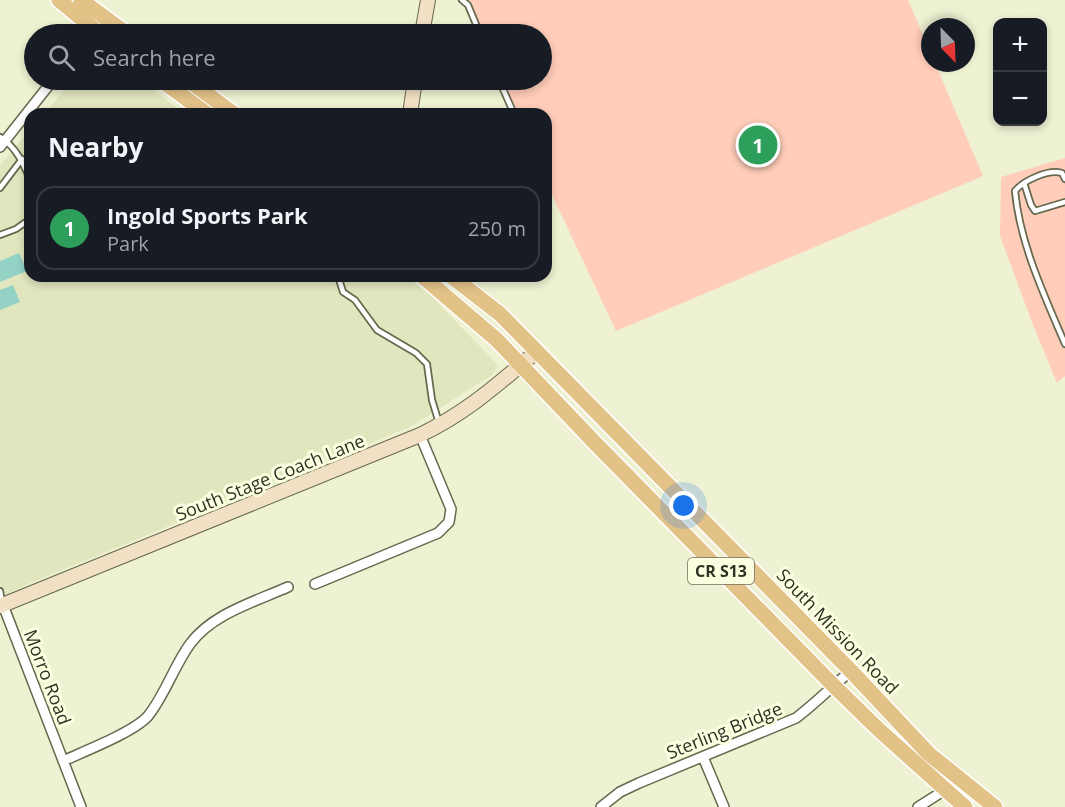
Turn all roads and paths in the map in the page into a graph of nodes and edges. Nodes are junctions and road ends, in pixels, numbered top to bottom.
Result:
1 (59, 0) edge
2 (81, 0) edge
3 (428, 0) edge
4 (462, 0) edge
5 (102, 16) junction
6 (84, 24) edge
7 (98, 24) edge
8 (113, 24) edge
9 (424, 24) edge
10 (476, 24) edge
11 (45, 90) edge
12 (175, 90) edge
13 (202, 90) edge
14 (414, 90) edge
15 (503, 90) edge
16 (30, 108) edge
17 (199, 108) edge
18 (226, 108) edge
19 (411, 108) edge
20 (511, 108) edge
21 (24, 115) edge
22 (2, 142) edge
23 (22, 159) junction
24 (24, 164) edge
25 (1065, 179) edge
26 (1024, 183) junction
27 (0, 188) edge
28 (1065, 202) edge
29 (24, 223) edge
30 (0, 236) edge
31 (340, 282) edge
32 (429, 282) edge
33 (459, 282) edge
34 (1065, 344) edge
35 (536, 352) junction
36 (520, 365) junction
37 (440, 426) junction
38 (420, 435) junction
39 (315, 584) dead end
40 (288, 587) dead end
41 (1, 600) edge
42 (851, 671) junction
43 (833, 685) junction
44 (703, 757) junction
45 (63, 761) junction
46 (945, 790) junction
47 (81, 807) edge
48 (602, 807) edge
49 (724, 807) edge
50 (918, 807) edge
51 (965, 807) edge
52 (995, 807) edge

1 - 6 main road
2 - 5 main road
3 - 9 main road
4 - 10 lane
5 - 7 street
5 - 8 main road
11 - 16 street
12 - 17 main road
13 - 18 main road
14 - 19 main road
15 - 20 lane
21 - 22 street
22 - 23 lane
23 - 24 lane
23 - 27 lane
25 - 26 lane
26 - 28 lane
26 - 34 lane
29 - 30 lane
31 - 37 lane
32 - 36 main road, CR S13
33 - 35 main road, South Mission Road / CR S13
35 - 36 main road, South Stage Coach Lane
35 - 42 main road, South Mission Road / CR S13
36 - 37 main road, South Stage Coach Lane
36 - 43 main road, CR S13
37 - 38 main road, South Stage Coach Lane
38 - 39 street
38 - 41 main road, South Stage Coach Lane
40 - 45 street
41 - 45 street, Morro Road
42 - 43 street, Sterling Bridge
42 - 52 main road, South Mission Road / CR S13
43 - 44 street, Sterling Bridge
43 - 46 main road, CR S13
44 - 48 street, Sterling Bridge
44 - 49 street
45 - 47 street, Morro Road
46 - 50 street
46 - 51 main road, CR S13

